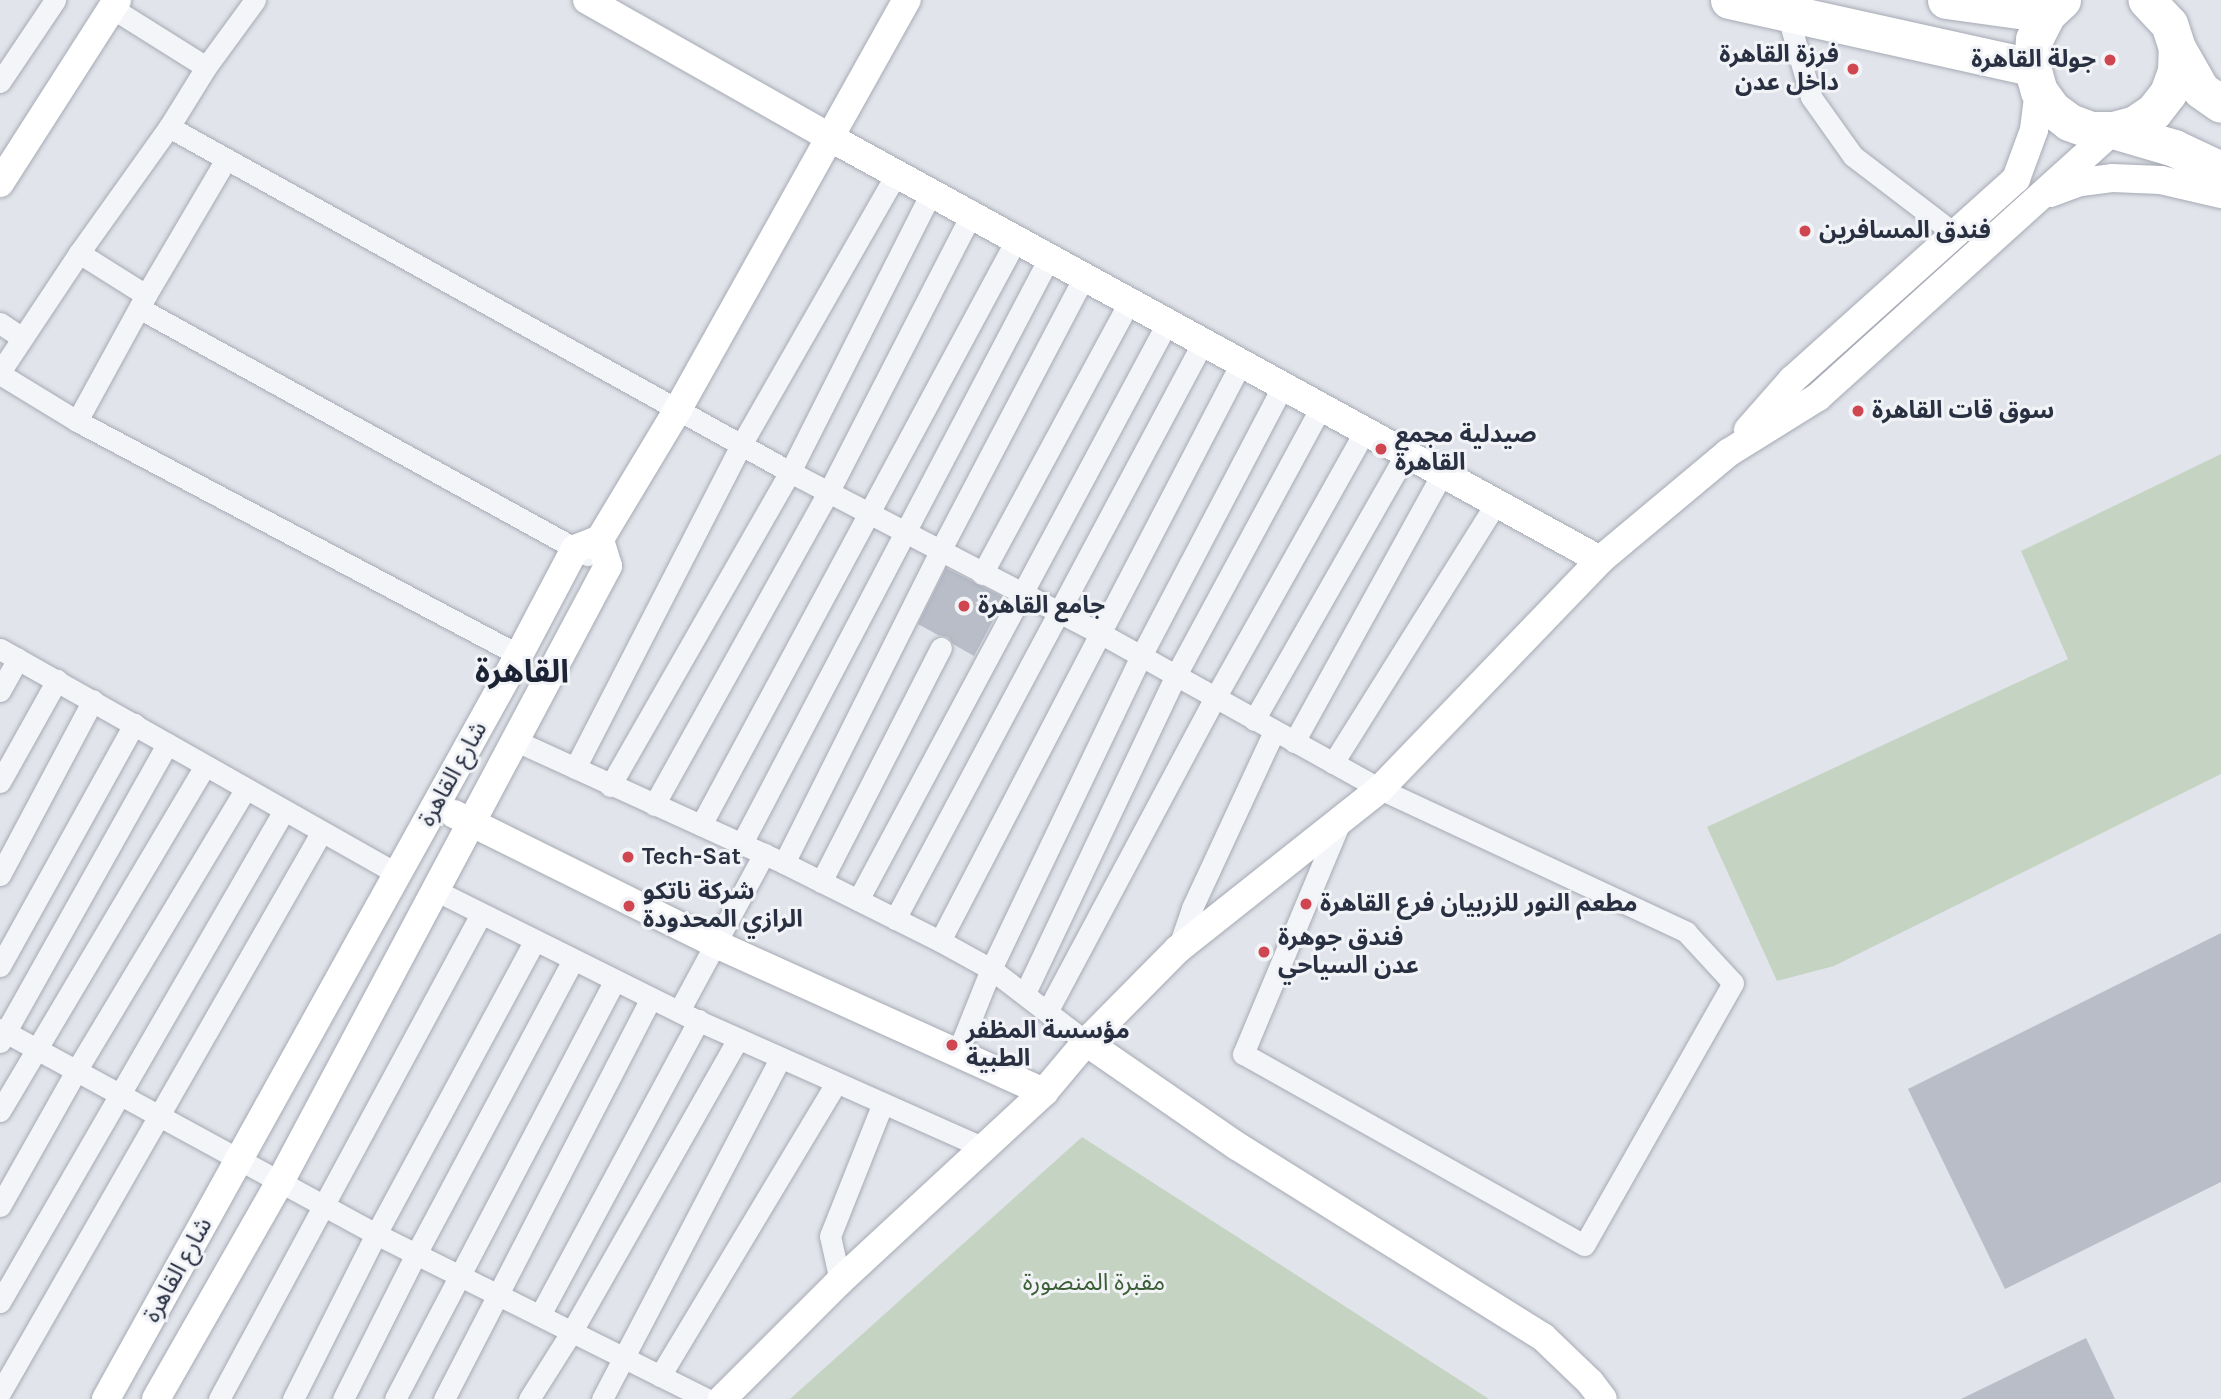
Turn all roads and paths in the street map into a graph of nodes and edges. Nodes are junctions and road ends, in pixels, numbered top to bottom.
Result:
1 (55, 0) edge
2 (255, 0) edge
3 (587, 0) edge
4 (906, 0) edge
5 (1729, 0) edge
6 (1946, 0) edge
7 (2147, 0) edge
8 (115, 4) edge
9 (2054, 7) edge
10 (1787, 13) junction
11 (2176, 48) junction
12 (206, 67) junction
13 (2, 77) edge
14 (2035, 79) junction
15 (2221, 104) edge
16 (169, 127) junction
17 (2113, 130) junction
18 (830, 138) junction
19 (226, 159) junction
20 (2221, 170) edge
21 (896, 174) junction
22 (0, 183) edge
23 (930, 193) junction
24 (2221, 194) edge
25 (2038, 197) junction
26 (971, 215) junction
27 (1955, 234) junction
28 (1016, 240) junction
29 (79, 253) junction
30 (1049, 258) junction
31 (1084, 277) junction
32 (142, 302) junction
33 (1129, 302) junction
34 (0, 323) edge
35 (1167, 323) junction
36 (21, 337) junction
37 (1203, 342) junction
38 (1241, 363) junction
39 (0, 373) edge
40 (1283, 386) junction
41 (1321, 407) junction
42 (678, 409) junction
43 (78, 421) junction
44 (1365, 431) junction
45 (741, 445) junction
46 (1728, 453) junction
47 (1406, 454) junction
48 (790, 472) junction
49 (1442, 474) junction
50 (828, 493) junction
51 (1496, 503) junction
52 (868, 514) junction
53 (904, 532) junction
54 (600, 538) junction
55 (575, 549) junction
56 (940, 551) junction
57 (1600, 560) junction
58 (608, 566) junction
59 (982, 574) junction
60 (1020, 595) junction
61 (1059, 613) junction
62 (1098, 632) junction
63 (941, 648) dead end
64 (9, 654) edge
65 (519, 655) junction
66 (1141, 656) junction
67 (1176, 675) junction
68 (57, 680) junction
69 (0, 691) edge
70 (1215, 698) junction
71 (93, 700) junction
72 (1254, 720) junction
73 (134, 724) junction
74 (1274, 731) junction
75 (514, 740) junction
76 (1294, 742) junction
77 (167, 744) junction
78 (1333, 763) junction
79 (205, 766) junction
80 (575, 768) junction
81 (0, 782) edge
82 (610, 786) junction
83 (1380, 789) junction
84 (245, 790) junction
85 (436, 804) junction
86 (654, 805) junction
87 (283, 812) junction
88 (1342, 818) junction
89 (469, 822) junction
90 (701, 825) junction
91 (321, 834) junction
92 (742, 843) junction
93 (764, 854) junction
94 (784, 863) junction
95 (398, 874) junction
96 (0, 875) edge
97 (821, 882) junction
98 (433, 889) junction
99 (858, 900) junction
100 (481, 914) junction
101 (895, 919) junction
102 (940, 941) junction
103 (534, 942) junction
104 (716, 944) junction
105 (1178, 949) junction
106 (573, 960) junction
107 (0, 966) edge
108 (991, 969) junction
109 (615, 980) junction
110 (1025, 993) junction
111 (651, 998) junction
112 (679, 1011) junction
113 (1047, 1012) junction
114 (699, 1020) junction
115 (2, 1034) edge
116 (738, 1039) junction
117 (1086, 1042) junction
118 (36, 1049) junction
119 (957, 1054) junction
120 (780, 1058) junction
121 (76, 1070) junction
122 (836, 1083) junction
123 (1044, 1092) junction
124 (118, 1094) junction
125 (883, 1103) junction
126 (0, 1111) edge
127 (159, 1116) junction
128 (984, 1148) junction
129 (241, 1158) junction
130 (280, 1182) junction
131 (0, 1206) edge
132 (324, 1206) junction
133 (376, 1234) junction
134 (416, 1254) junction
135 (458, 1275) junction
136 (840, 1282) junction
137 (498, 1295) junction
138 (0, 1302) edge
139 (540, 1315) junction
140 (572, 1331) junction
141 (624, 1358) junction
142 (660, 1376) junction
143 (0, 1393) edge
144 (106, 1399) edge
145 (156, 1399) edge
146 (219, 1399) edge
147 (293, 1399) edge
148 (343, 1399) edge
149 (395, 1399) edge
150 (444, 1399) edge
151 (529, 1399) edge
152 (602, 1399) edge
153 (707, 1399) edge
154 (722, 1399) edge
155 (1603, 1399) edge

1 - 13 street
2 - 12 street
3 - 18 street
4 - 18 street
5 - 10 highway
6 - 9 highway
7 - 11 highway
8 - 12 street
8 - 22 street
9 - 14 highway
10 - 14 highway
10 - 27 street
11 - 15 highway
11 - 17 highway
12 - 16 street
14 - 17 highway
14 - 27 street
16 - 19 street
16 - 29 street
17 - 20 highway
17 - 25 street
18 - 21 street
18 - 42 street
19 - 32 street
19 - 42 street
21 - 23 street
21 - 45 street
23 - 26 street
23 - 48 street
24 - 25 street
25 - 46 street
26 - 28 street
26 - 50 street
27 - 46 street
28 - 30 street
28 - 52 street
29 - 32 street
29 - 36 street
30 - 31 street
30 - 53 street
31 - 33 street
31 - 56 street
32 - 43 street
32 - 55 street
33 - 35 street
33 - 59 street
34 - 36 street
35 - 37 street
35 - 60 street
36 - 39 street
37 - 38 street
37 - 61 street
38 - 40 street
38 - 62 street
39 - 43 street
40 - 41 street
40 - 66 street
41 - 44 street
41 - 67 street
42 - 45 street
42 - 54 street
43 - 65 street
44 - 47 street
44 - 70 street
45 - 48 street
45 - 80 street
46 - 57 street
47 - 49 street
47 - 72 street
48 - 50 street
48 - 82 street
49 - 51 street
49 - 76 street
50 - 52 street
50 - 86 street
51 - 57 street
51 - 78 street
52 - 53 street
52 - 90 street
53 - 56 street
53 - 92 street
54 - 55 street
54 - 58 street
55 - 58 street
55 - 65 street, شارع القاهرة
56 - 59 street
56 - 94 street
57 - 83 street
58 - 75 street, شارع القاهرة
59 - 60 street
60 - 61 street
60 - 99 street
61 - 62 street
61 - 101 street
62 - 66 street
62 - 102 street
63 - 97 street
64 - 68 street
64 - 69 street
65 - 85 street, شارع القاهرة
66 - 67 street
66 - 108 street
67 - 70 street
67 - 110 street
68 - 71 street
68 - 81 street
70 - 72 street
70 - 113 street
71 - 73 street
71 - 96 street
72 - 74 street
73 - 77 street
73 - 107 street
74 - 76 street
74 - 105 street
75 - 80 street
75 - 89 street, شارع القاهرة
76 - 78 street
77 - 79 street
77 - 115 street
78 - 83 street
79 - 84 street
79 - 118 street
80 - 82 street
82 - 86 street
83 - 88 street
83 - 88 street
84 - 87 street
84 - 121 street
85 - 89 street
85 - 95 street, شارع القاهرة
86 - 90 street
87 - 91 street
87 - 124 street
88 - 105 street
89 - 98 street, شارع القاهرة
89 - 104 street
90 - 92 street
91 - 95 street
91 - 127 street
92 - 93 street
93 - 94 street
93 - 104 street
94 - 97 street
95 - 129 street, شارع القاهرة
97 - 99 street
98 - 100 street
98 - 130 street, شارع القاهرة
99 - 101 street
100 - 103 street
100 - 132 street
101 - 102 street
102 - 108 street
103 - 106 street
103 - 133 street
104 - 112 street
104 - 119 street
105 - 117 street
106 - 109 street
106 - 134 street
108 - 110 street
108 - 119 street
109 - 111 street
109 - 135 street
110 - 113 street
111 - 112 street
111 - 137 street
112 - 114 street
113 - 117 street
114 - 116 street
114 - 139 street
115 - 118 street
116 - 120 street
116 - 140 street
117 - 123 street
117 - 155 street
118 - 121 street
118 - 126 street
119 - 123 street
120 - 122 street
120 - 141 street
121 - 124 street
121 - 131 street
122 - 125 street
122 - 142 street
123 - 128 street
124 - 127 street
124 - 138 street
125 - 128 street
125 - 136 street
127 - 129 street
127 - 143 street
128 - 136 street
129 - 130 street
129 - 144 street, شارع القاهرة
130 - 132 street
130 - 145 street, شارع القاهرة
132 - 133 street
132 - 146 street
133 - 134 street
133 - 147 street
134 - 135 street
134 - 148 street
135 - 137 street
135 - 149 street
136 - 154 street
137 - 139 street
137 - 150 street
139 - 140 street
140 - 141 street
140 - 151 street
141 - 142 street
141 - 152 street
142 - 153 street

